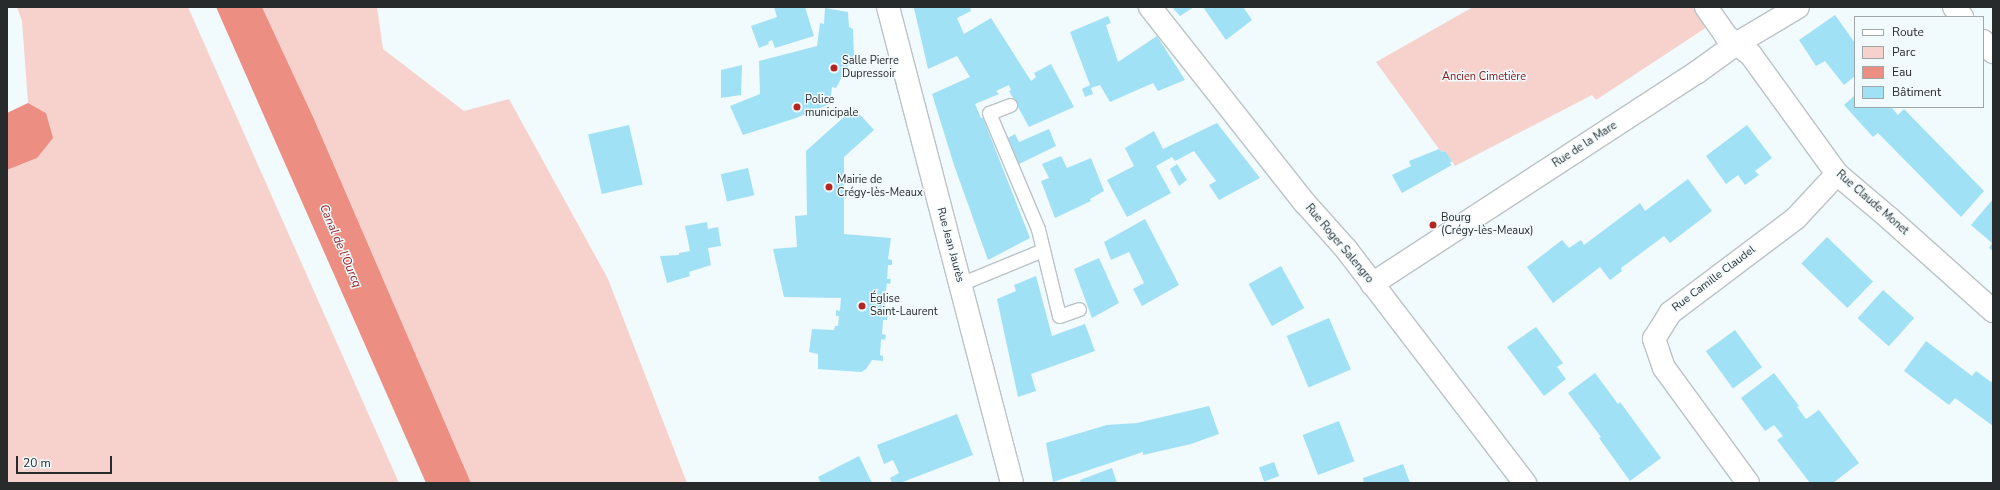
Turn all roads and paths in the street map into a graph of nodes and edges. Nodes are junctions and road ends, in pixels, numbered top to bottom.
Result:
1 (888, 7) edge
2 (1150, 7) edge
3 (1706, 7) edge
4 (1798, 7) edge
5 (1954, 7) edge
6 (1961, 16) edge
7 (1984, 41) edge
8 (1736, 44) junction
9 (1993, 52) edge
10 (1010, 105) dead end
11 (1837, 174) junction
12 (1043, 250) junction
13 (960, 284) junction
14 (1372, 284) junction
15 (1079, 309) dead end
16 (1993, 311) edge
17 (1012, 483) edge
18 (1525, 483) edge
19 (1748, 483) edge

1 - 13 street, Rue Jean Jaurès
2 - 14 street, Rue Roger Salengro
3 - 8 street, Rue Claude Monet
4 - 8 street, Rue de la Mare
5 - 6 street
7 - 9 street
8 - 11 street, Rue Claude Monet
8 - 14 street, Rue de la Mare
10 - 12 lane
11 - 16 street, Rue Claude Monet
11 - 19 street, Rue Camille Claudel
12 - 13 lane
12 - 15 lane
13 - 17 street, Rue Jean Jaurès
14 - 18 street, Rue Roger Salengro

